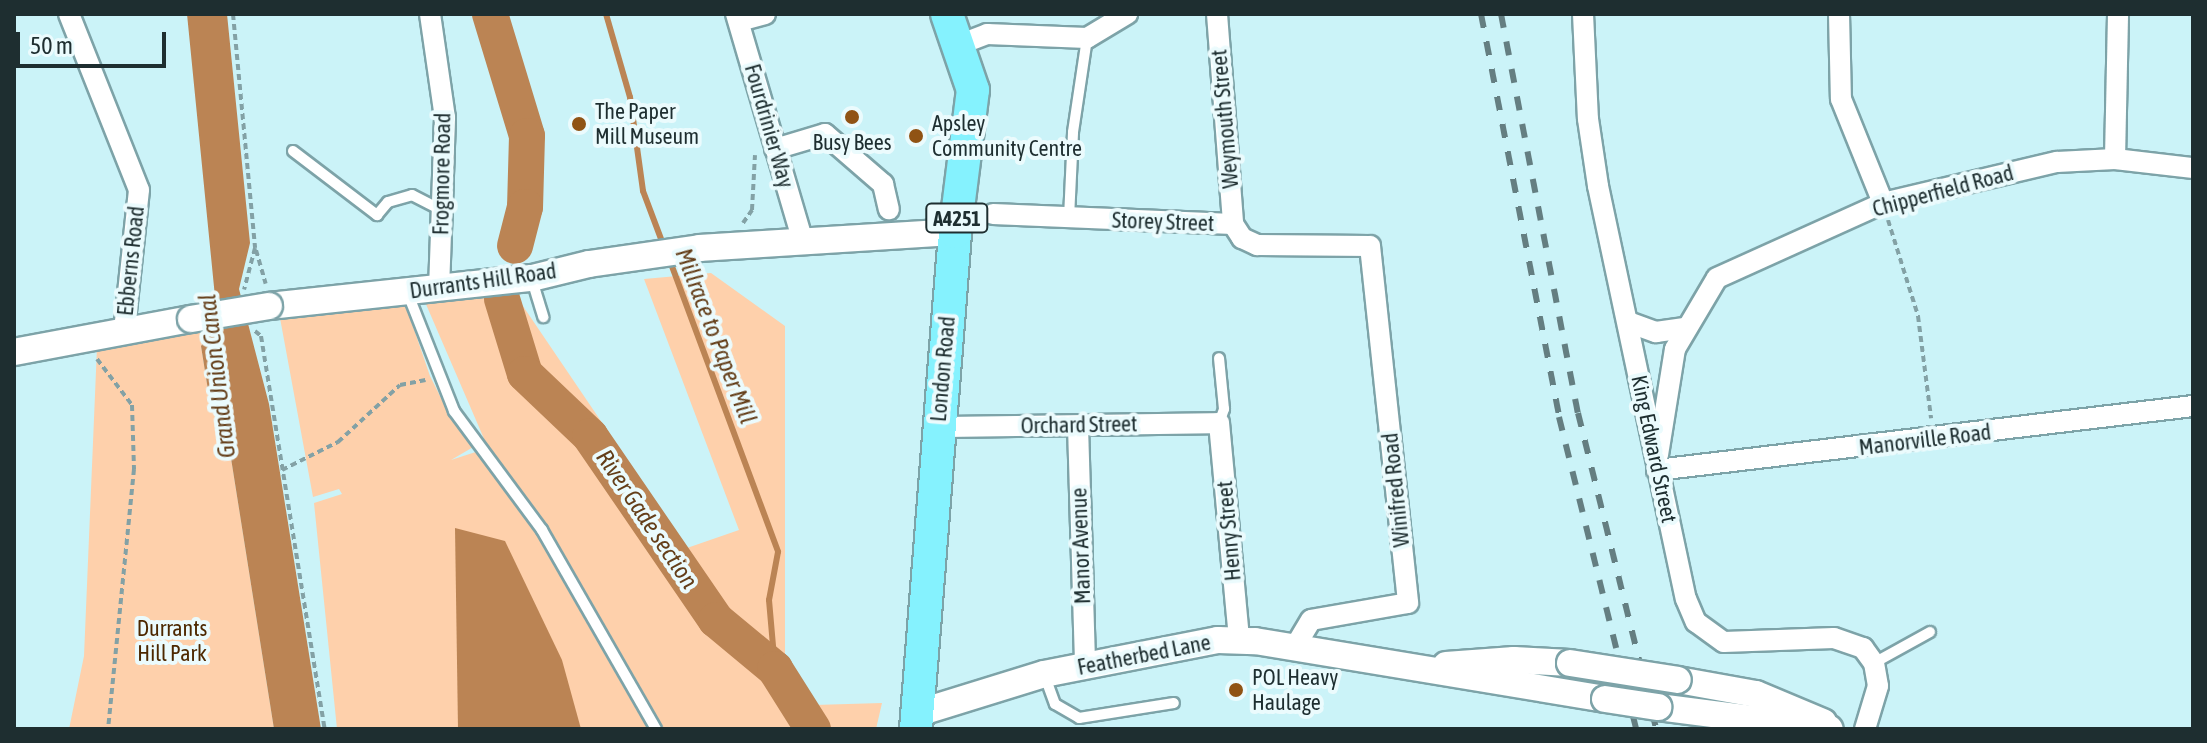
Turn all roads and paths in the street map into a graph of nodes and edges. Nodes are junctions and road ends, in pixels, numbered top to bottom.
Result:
1 (69, 14) edge
2 (233, 14) edge
3 (430, 14) edge
4 (765, 14) edge
5 (947, 14) edge
6 (1127, 14) edge
7 (1217, 14) edge
8 (1583, 14) edge
9 (1839, 14) edge
10 (2118, 14) edge
11 (737, 17) edge
12 (1087, 38) junction
13 (961, 44) junction
14 (768, 125) junction
15 (775, 149) junction
16 (293, 151) dead end
17 (2115, 159) junction
18 (2193, 168) edge
19 (1883, 203) junction
20 (889, 209) dead end
21 (442, 210) junction
22 (993, 214) dead end
23 (1069, 218) junction
24 (1233, 224) junction
25 (729, 227) dead end
26 (955, 232) junction
27 (802, 238) junction
28 (1370, 246) joint
29 (532, 278) junction
30 (439, 287) junction
31 (408, 292) junction
32 (257, 304) junction
33 (543, 317) dead end
34 (1628, 322) junction
35 (250, 327) dead end
36 (1683, 328) junction
37 (124, 330) junction
38 (82, 338) junction
39 (14, 352) edge
40 (1219, 358) dead end
41 (440, 377) junction
42 (2193, 406) edge
43 (1219, 423) junction
44 (1078, 426) junction
45 (938, 427) junction
46 (1934, 440) junction
47 (1657, 467) junction
48 (282, 470) junction
49 (1930, 632) dead end
50 (1239, 640) junction
51 (1294, 648) junction
52 (1874, 663) junction
53 (1085, 666) junction
54 (1423, 668) junction
55 (1044, 674) junction
56 (1174, 703) dead end
57 (917, 721) edge
58 (1814, 728) edge
59 (108, 729) edge
60 (325, 729) edge
61 (656, 729) edge
62 (1830, 729) edge
63 (1838, 729) edge
64 (1865, 729) edge

1 - 37 street, Ebberns Road
2 - 32 path
3 - 21 street, Frogmore Road
4 - 11 street
5 - 13 main road, London Road / A4251
6 - 12 street
7 - 24 street, Weymouth Street
8 - 34 street, King Edward Street
9 - 19 street
10 - 17 street
11 - 14 street, Fourdrinier Way
12 - 13 street
12 - 23 lane
13 - 26 main road, London Road / A4251
14 - 15 street, Fourdrinier Way
14 - 25 path
15 - 20 street
15 - 27 street, Fourdrinier Way
16 - 21 lane
17 - 18 street, Chipperfield Road
17 - 19 street, Chipperfield Road
19 - 36 street, Chipperfield Road
19 - 46 path
21 - 30 street, Frogmore Road
22 - 23 street, Storey Street
23 - 24 street, Storey Street
24 - 28 street, Storey Street
26 - 27 street, Durrants Hill Road
26 - 45 main road, London Road / A4251
27 - 29 street, Durrants Hill Road
28 - 51 street, Winifred Road
29 - 30 street, Durrants Hill Road
29 - 33 lane
30 - 31 street, Durrants Hill Road
31 - 32 street, Durrants Hill Road
31 - 41 lane
32 - 37 street, Durrants Hill Road, bridge
34 - 36 street
34 - 47 street, King Edward Street
35 - 48 path
36 - 47 street, Chipperfield Road
37 - 38 street, Durrants Hill Road
38 - 39 street, Durrants Hill Road
38 - 59 path
40 - 43 lane
41 - 48 path
41 - 61 lane
42 - 46 street, Manorville Road
43 - 44 street, Orchard Street
43 - 50 street, Henry Street
44 - 45 street, Orchard Street
44 - 53 street, Manor Avenue
45 - 57 main road, London Road / A4251
46 - 47 street, Manorville Road
47 - 52 street, King Edward Street
48 - 60 path
49 - 52 lane
50 - 51 street, Featherbed Lane
50 - 53 street, Featherbed Lane
51 - 54 street, Featherbed Lane
52 - 64 street
53 - 55 street, Featherbed Lane
54 - 58 street, Featherbed Lane, bridge
54 - 63 street, Featherbed Lane, bridge
55 - 56 lane
55 - 57 street, Featherbed Lane
58 - 62 street, Featherbed Lane

